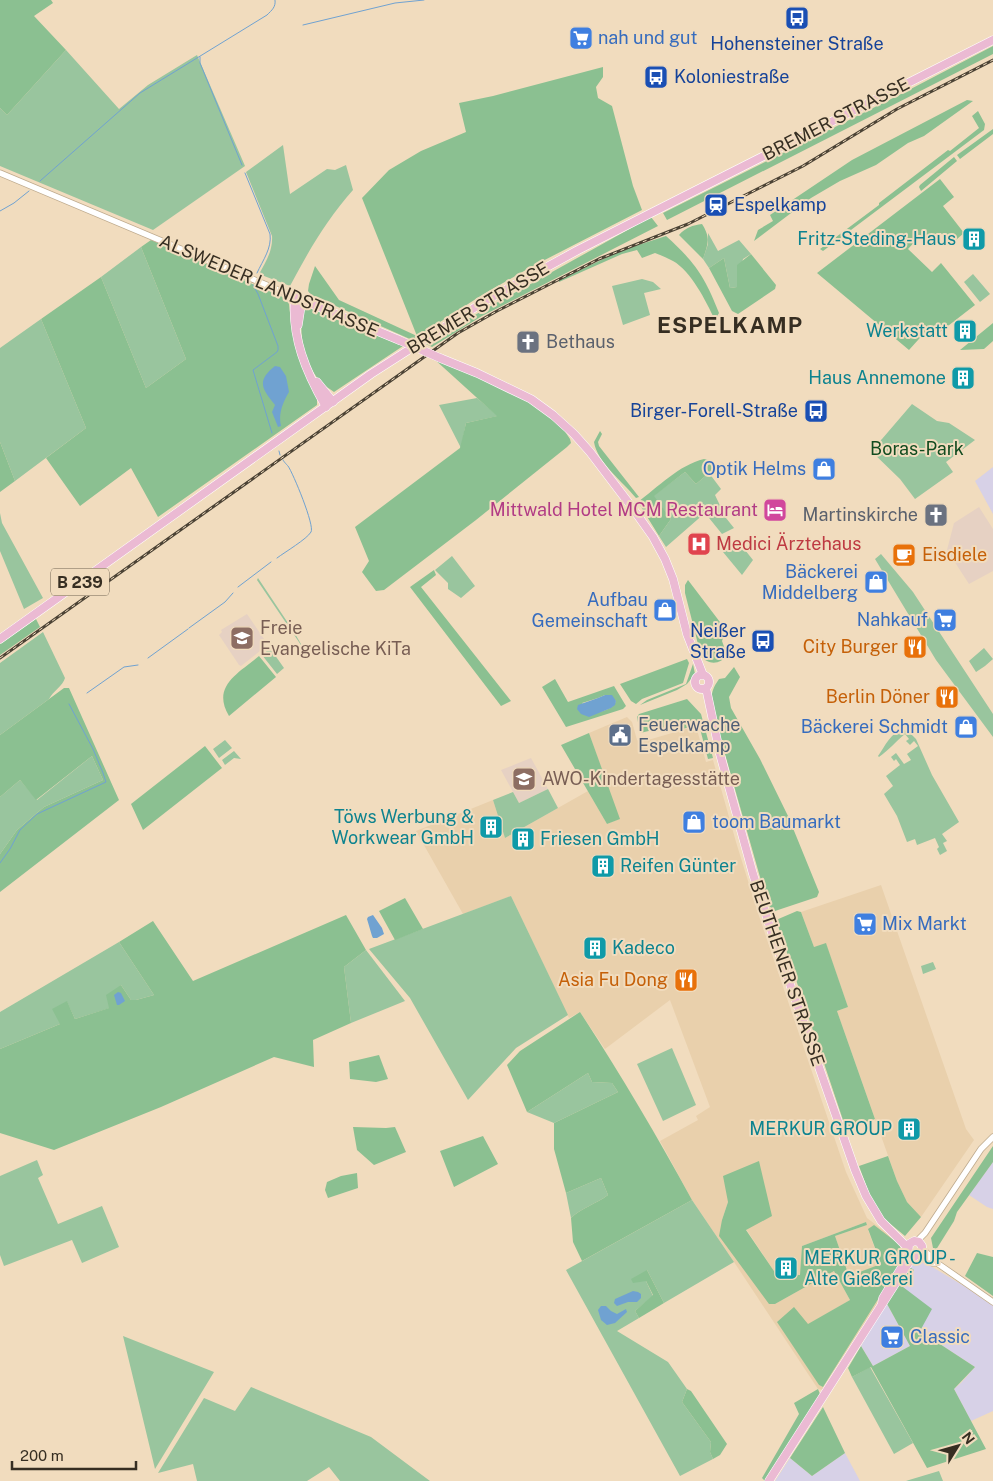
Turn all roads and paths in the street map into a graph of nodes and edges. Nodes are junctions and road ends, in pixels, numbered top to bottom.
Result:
1 (993, 40) edge
2 (0, 173) edge
3 (298, 298) junction
4 (329, 404) junction
5 (0, 638) edge
6 (700, 675) junction
7 (704, 689) junction
8 (993, 1137) edge
9 (915, 1249) junction
10 (993, 1302) edge
11 (769, 1481) edge

1 - 4 main road, BREMER STRASSE / B 239
2 - 3 street, ALSWEDER LANDSTRASSE
3 - 4 main road
3 - 6 main road, ALSWEDER LANDSTRASSE, bridge
4 - 5 main road, BREMER STRASSE / B 239
6 - 7 main road
6 - 7 main road
7 - 9 main road, BEUTHENER STRASSE
8 - 9 street
9 - 10 street, BEUTHENER STRASSE
9 - 11 main road

